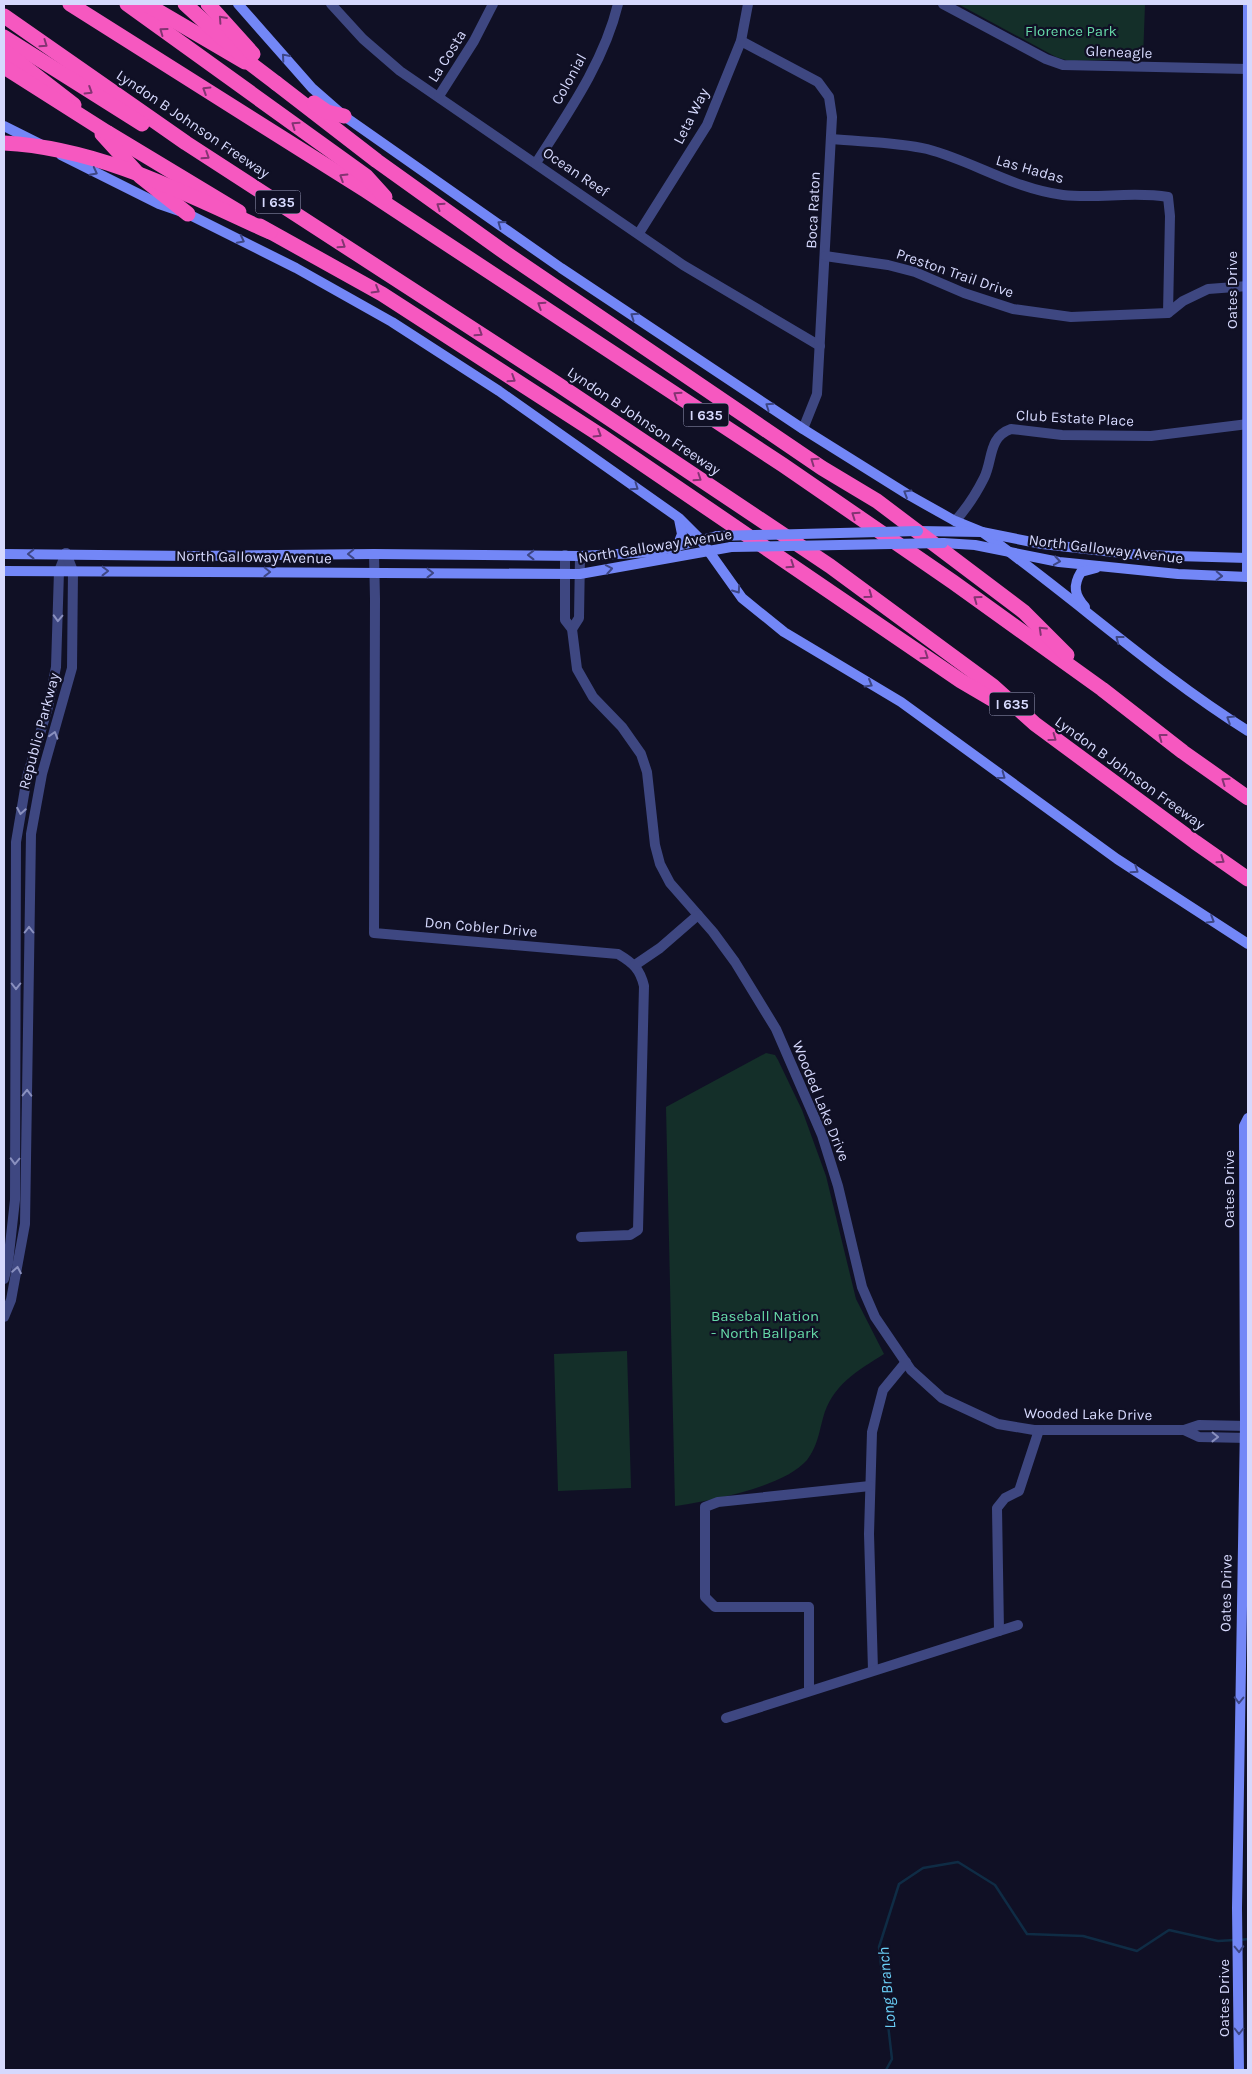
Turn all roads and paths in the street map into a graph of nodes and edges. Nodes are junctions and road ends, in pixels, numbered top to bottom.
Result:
1 (70, 4) edge
2 (127, 4) edge
3 (146, 4) edge
4 (185, 4) edge
5 (208, 4) edge
6 (238, 4) edge
7 (493, 4) edge
8 (618, 4) edge
9 (748, 4) edge
10 (943, 4) edge
11 (1248, 4) edge
12 (336, 6) edge
13 (4, 16) edge
14 (4, 37) edge
15 (1248, 39) edge
16 (741, 41) junction
17 (4, 51) edge
18 (4, 67) edge
19 (1247, 69) edge
20 (276, 82) junction
21 (439, 96) junction
22 (344, 116) junction
23 (4, 126) edge
24 (832, 139) junction
25 (4, 143) edge
26 (186, 143) junction
27 (536, 163) junction
28 (399, 213) junction
29 (188, 214) junction
30 (270, 232) junction
31 (639, 233) junction
32 (825, 256) junction
33 (1248, 286) edge
34 (1168, 312) junction
35 (820, 346) junction
36 (1247, 424) edge
37 (803, 429) junction
38 (934, 509) junction
39 (679, 518) junction
40 (955, 521) junction
41 (982, 532) junction
42 (932, 534) junction
43 (700, 539) junction
44 (904, 544) junction
45 (677, 547) junction
46 (709, 550) junction
47 (1010, 552) junction
48 (66, 553) junction
49 (4, 554) edge
50 (374, 554) junction
51 (565, 555) junction
52 (580, 556) junction
53 (1247, 558) edge
54 (1109, 566) junction
55 (4, 571) edge
56 (59, 571) junction
57 (73, 571) junction
58 (564, 573) junction
59 (374, 574) junction
60 (580, 574) junction
61 (1247, 577) edge
62 (1099, 623) junction
63 (572, 629) junction
64 (1102, 689) junction
65 (48, 707) junction
66 (61, 713) junction
67 (1035, 724) junction
68 (1248, 731) edge
69 (1248, 798) edge
70 (1248, 879) edge
71 (698, 915) junction
72 (1248, 944) edge
73 (635, 966) junction
74 (1248, 1118) edge
75 (581, 1237) dead end
76 (1246, 1262) edge
77 (4, 1279) edge
78 (4, 1317) edge
79 (906, 1362) junction
80 (1246, 1426) edge
81 (1038, 1430) junction
82 (1184, 1430) junction
83 (1246, 1438) edge
84 (870, 1486) junction
85 (1018, 1625) dead end
86 (999, 1631) junction
87 (873, 1670) junction
88 (809, 1690) junction
89 (726, 1718) dead end
90 (1243, 1864) edge
91 (1244, 2050) edge
92 (1239, 2070) edge

28 -> 1 highway, I 635
28 -> 2 highway
3 - 22 highway
4 - 20 highway, bridge
20 -> 5 highway, bridge
22 -> 6 main road
7 - 21 street, La Costa
8 - 27 street, Colonial
9 - 16 street, Leta Way
10 - 19 street, Gleneagle
11 - 15 main road, Oates Drive
12 - 21 street, Ocean Reef
13 -> 26 highway, Lyndon B Johnson Freeway / I 635
14 -> 26 highway
15 - 19 main road, Oates Drive
16 - 24 street, Boca Raton
16 - 31 street, Leta Way
17 - 29 highway
18 - 30 highway, bridge
19 - 33 main road, Oates Drive
64 -> 20 highway
21 - 27 street, Ocean Reef
37 -> 22 main road
23 -> 29 main road
24 - 32 street, Boca Raton
24 - 34 street, Las Hadas
25 - 30 highway, bridge
26 -> 67 highway, Lyndon B Johnson Freeway / I 635
27 - 31 street, Ocean Reef
64 -> 28 highway, I 635
29 -> 39 main road
30 -> 67 highway
31 - 35 street, Ocean Reef
32 - 34 street, Preston Trail Drive
32 - 35 street, Boca Raton
33 - 34 street
33 - 36 main road, Oates Drive
35 - 37 street, Boca Raton
36 - 40 street, Club Estate Place
36 - 53 main road, Oates Drive
38 -> 37 main road
38 - 40 main road
38 - 42 main road
39 - 43 main road
39 - 45 main road
40 - 41 main road
41 - 42 main road, North Galloway Avenue
41 - 47 main road
41 - 53 main road, North Galloway Avenue
42 - 43 main road, North Galloway Avenue, bridge
42 - 44 main road, bridge
43 - 45 main road, North Galloway Avenue
43 - 46 main road
44 - 46 main road, North Galloway Avenue, bridge
44 - 47 main road, North Galloway Avenue, bridge
45 - 52 main road, North Galloway Avenue
60 -> 46 main road, North Galloway Avenue
46 -> 72 main road
47 -> 54 main road, North Galloway Avenue
47 - 62 main road
48 -> 49 main road, North Galloway Avenue
50 -> 48 main road, North Galloway Avenue
48 - 56 street, Republic Parkway
48 - 57 street, Republic Parkway
51 -> 50 main road, North Galloway Avenue
50 - 59 street, Don Cobler Drive
51 - 52 main road, North Galloway Avenue
51 - 58 street, Wooded Lake Drive
52 - 60 street, Wooded Lake Drive
53 - 61 main road, Oates Drive
54 -> 61 main road, North Galloway Avenue
54 - 62 main road
55 - 56 main road, North Galloway Avenue
56 - 57 main road, North Galloway Avenue
56 -> 65 street, Republic Parkway
57 -> 59 main road, North Galloway Avenue
57 - 66 street, Republic Parkway
59 -> 58 main road, North Galloway Avenue
58 - 60 main road, North Galloway Avenue
58 - 63 street, Wooded Lake Drive
59 - 73 street, Don Cobler Drive
60 - 63 street, Wooded Lake Drive
68 -> 62 main road
63 - 71 street, Wooded Lake Drive
69 -> 64 highway, I 635
65 - 66 street
65 -> 77 street, Republic Parkway
78 -> 66 street, Republic Parkway
67 -> 70 highway, Lyndon B Johnson Freeway / I 635
71 - 73 street
71 - 79 street, Wooded Lake Drive
73 - 75 street
74 - 76 main road, Oates Drive
76 - 80 main road, Oates Drive
79 - 81 street, Wooded Lake Drive
79 - 84 street
80 - 82 street, Wooded Lake Drive
80 - 83 main road, Oates Drive
81 - 82 street, Wooded Lake Drive
81 - 86 street
82 -> 83 street, Wooded Lake Drive
83 -> 90 main road, Oates Drive
84 - 87 street
84 - 88 street
85 - 86 street
86 - 87 street
87 - 88 street
88 - 89 street
90 -> 91 main road, Oates Drive
91 - 92 main road, Oates Drive

